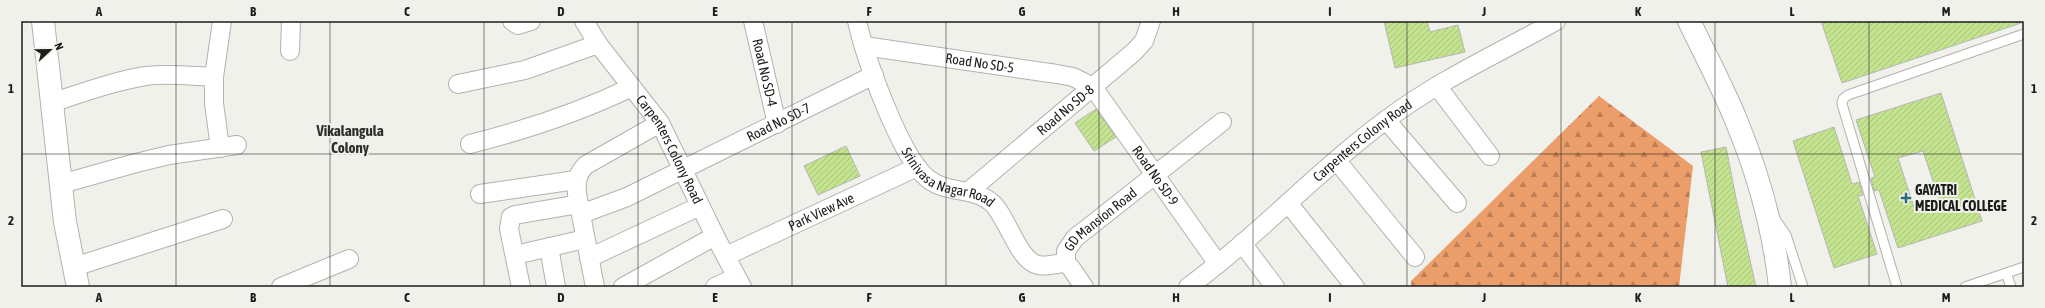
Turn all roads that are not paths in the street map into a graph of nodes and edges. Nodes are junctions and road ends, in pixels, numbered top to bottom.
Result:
1 (43, 21) edge
2 (222, 21) edge
3 (290, 21) edge
4 (512, 21) edge
5 (531, 21) edge
6 (584, 21) edge
7 (753, 21) edge
8 (857, 21) edge
9 (1151, 21) edge
10 (1556, 21) edge
11 (1689, 21) edge
12 (2024, 34) edge
13 (598, 44) junction
14 (864, 46) junction
15 (290, 51) dead end
16 (874, 76) junction
17 (214, 77) junction
18 (458, 84) dead end
19 (1437, 86) junction
20 (632, 87) junction
21 (1094, 87) junction
22 (51, 102) junction
23 (1386, 120) junction
24 (1222, 122) dead end
25 (660, 123) junction
26 (777, 124) junction
27 (470, 144) dead end
28 (238, 145) dead end
29 (220, 148) junction
30 (1490, 156) dead end
31 (1337, 161) junction
32 (917, 167) junction
33 (684, 170) junction
34 (1156, 175) junction
35 (576, 180) junction
36 (61, 184) junction
37 (969, 192) junction
38 (480, 194) dead end
39 (1288, 203) junction
40 (1457, 203) dead end
41 (700, 206) junction
42 (580, 209) junction
43 (1766, 212) junction
44 (223, 219) dead end
45 (715, 236) junction
46 (586, 239) junction
47 (1242, 243) junction
48 (550, 247) junction
49 (515, 255) junction
50 (726, 256) junction
51 (1415, 257) dead end
52 (589, 258) junction
53 (349, 259) dead end
54 (1066, 263) junction
55 (1218, 264) junction
56 (2024, 267) edge
57 (2006, 273) junction
58 (76, 277) edge
59 (739, 282) edge
60 (1192, 286) edge
61 (281, 287) edge
62 (521, 287) edge
63 (556, 287) edge
64 (595, 287) edge
65 (623, 287) edge
66 (715, 287) edge
67 (1084, 287) edge
68 (1275, 287) edge
69 (1355, 287) edge
70 (1780, 287) edge
71 (1802, 287) edge
72 (1896, 287) edge
73 (1965, 287) edge
74 (2011, 287) edge

1 - 22 street
2 - 17 street
3 - 15 street
4 - 5 street
6 - 13 street, Carpenters Colony Road
7 - 26 street, Road No SD-4
8 - 14 street, Srinivasa Nagar Road
9 - 21 street, Road No SD-8
10 - 19 street, Carpenters Colony Road
11 - 43 street
12 - 72 lane
13 - 18 street
13 - 20 street, Carpenters Colony Road
14 - 16 street, Srinivasa Nagar Road
14 - 21 street, Road No SD-5
16 - 26 street, Road No SD-7
16 - 32 street, Srinivasa Nagar Road
17 - 22 street
17 - 29 street
19 - 23 street, Carpenters Colony Road
19 - 30 street
20 - 25 street, Carpenters Colony Road
20 - 27 street
21 - 34 street, Road No SD-9
21 - 37 street, Road No SD-8
22 - 36 street
23 - 31 street, Carpenters Colony Road
23 - 40 street
24 - 34 street, GD Mansion Road
25 - 33 street, Carpenters Colony Road
25 - 35 street
26 - 33 street, Road No SD-7
28 - 29 street
29 - 36 street
31 - 39 street, Carpenters Colony Road
31 - 51 street
32 - 37 street, Srinivasa Nagar Road
32 - 50 street, Park View Ave
33 - 41 street, Carpenters Colony Road
33 - 42 street, Road No SD-7
34 - 54 street, GD Mansion Road
34 - 55 street, Road No SD-9
35 - 38 street
35 - 42 street
36 - 58 street
37 - 54 street, Srinivasa Nagar Road
39 - 47 street, Carpenters Colony Road
39 - 69 street
41 - 45 street, Carpenters Colony Road
41 - 52 street
42 - 46 street
42 - 49 street, Road No SD-7
43 - 70 street
43 - 71 lane
44 - 58 street
45 - 50 street, Carpenters Colony Road
45 - 65 street
46 - 48 street
46 - 52 street
47 - 55 street, Carpenters Colony Road
47 - 68 street
48 - 49 street
48 - 63 street
49 - 62 street
50 - 59 street, Carpenters Colony Road
52 - 64 street
53 - 61 street
54 - 67 street
55 - 60 street, Carpenters Colony Road
56 - 57 lane
57 - 73 lane
57 - 74 lane
59 - 66 street

